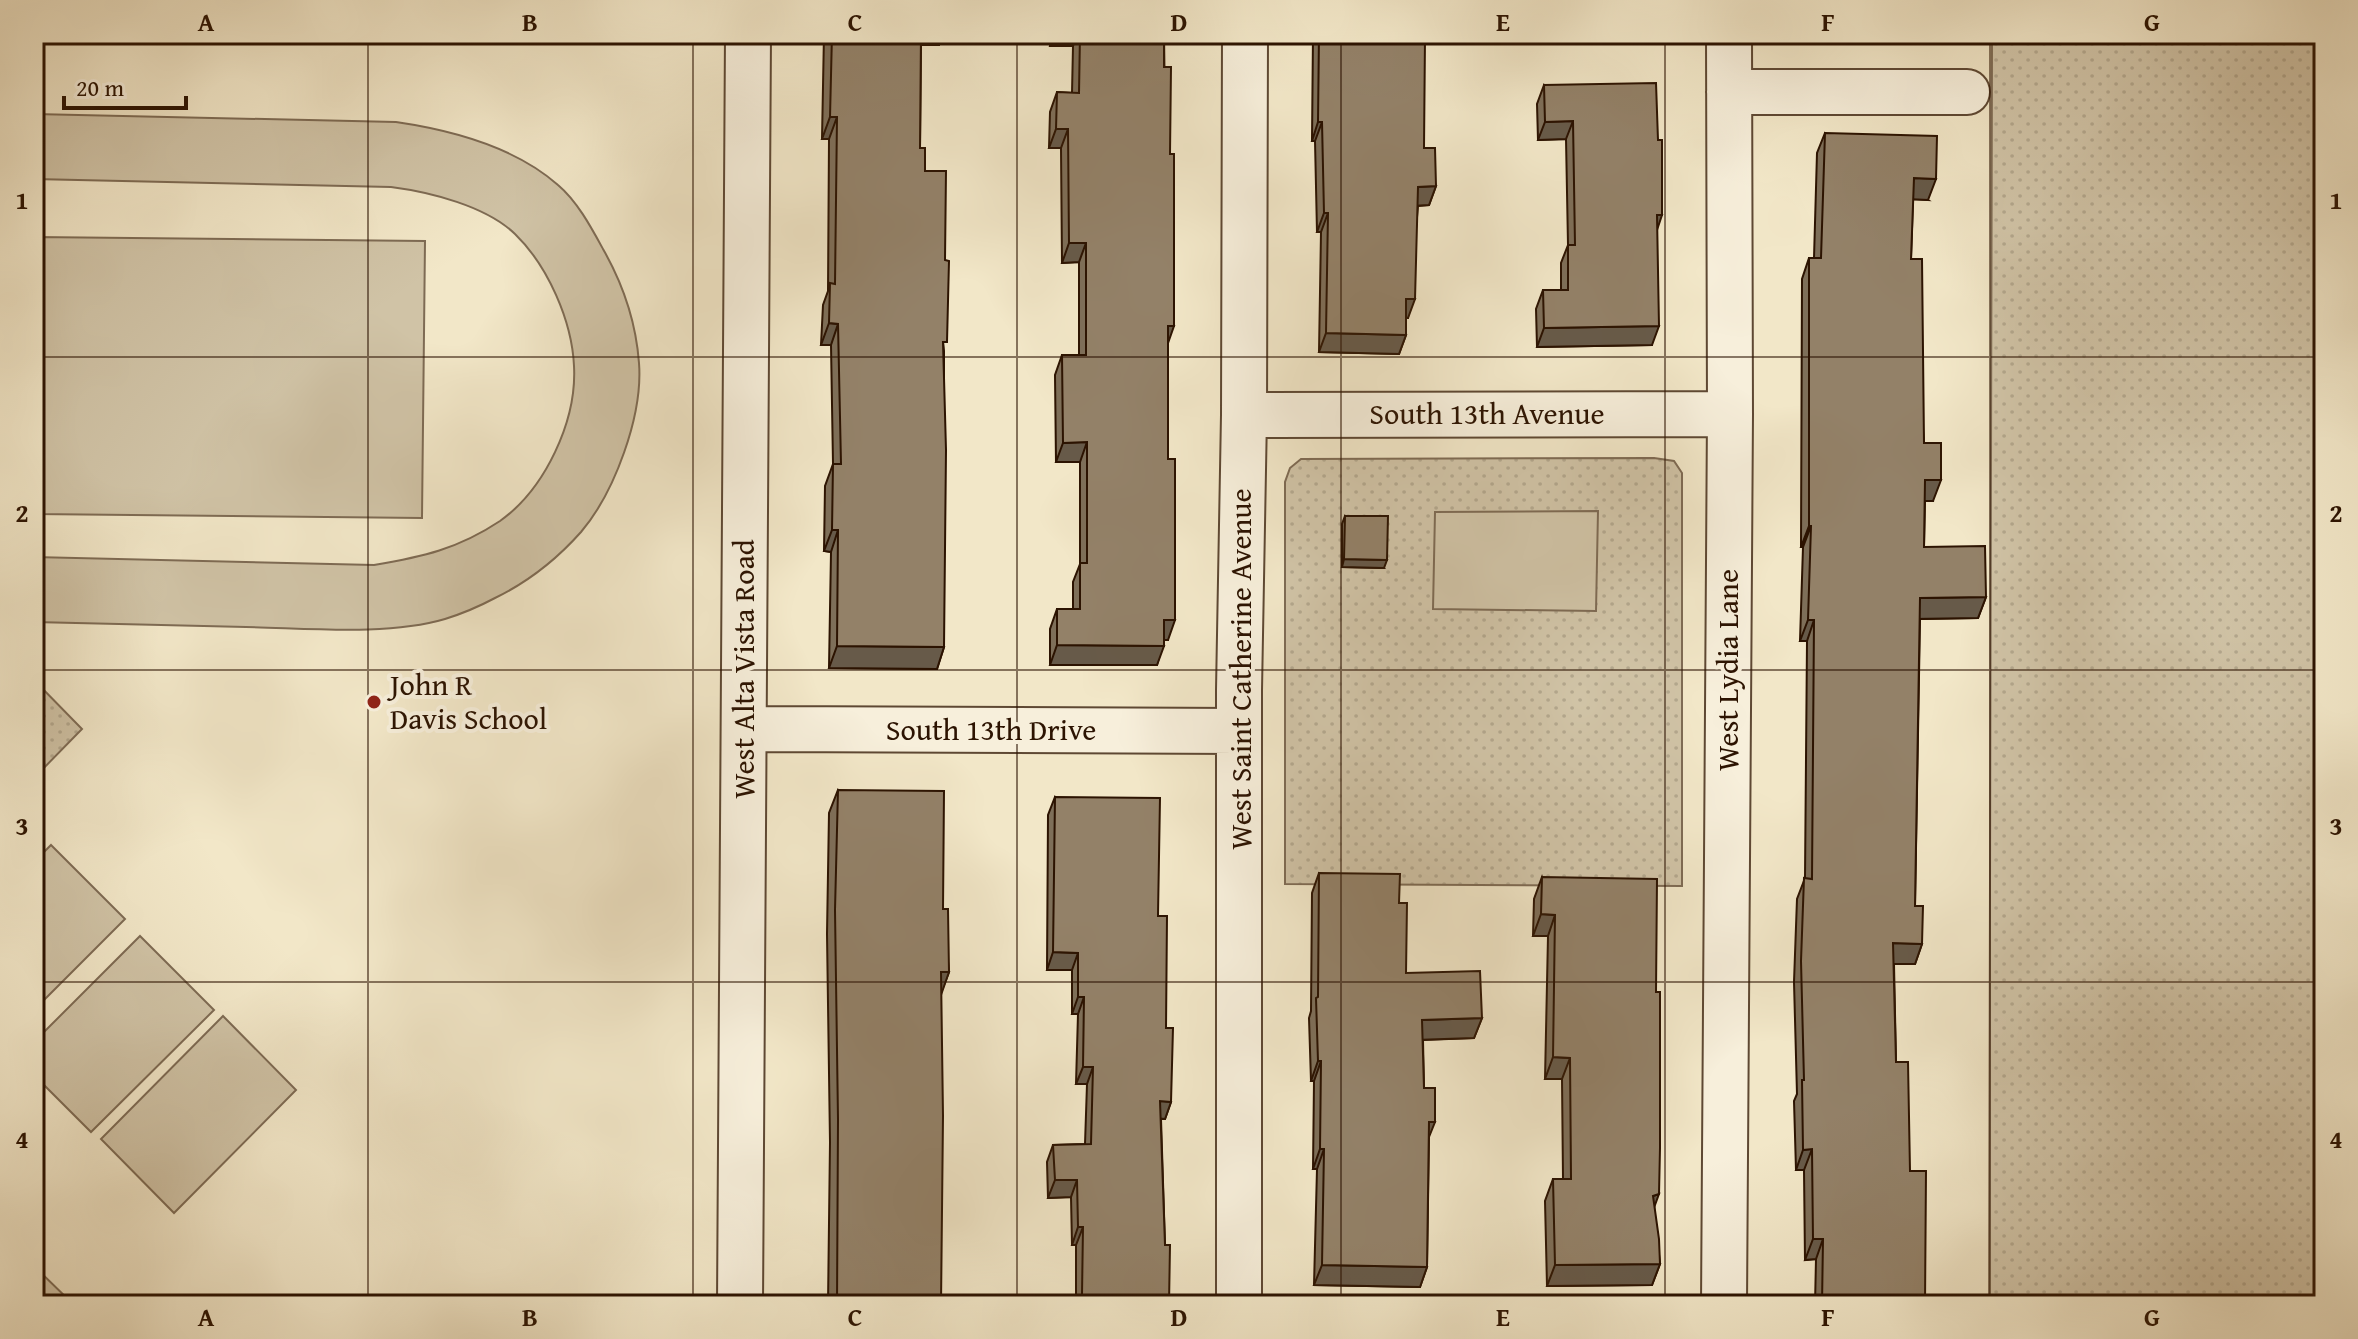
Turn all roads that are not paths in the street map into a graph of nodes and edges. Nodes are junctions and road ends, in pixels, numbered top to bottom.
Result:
1 (748, 34) edge
2 (1245, 34) edge
3 (1729, 34) edge
4 (1729, 92) junction
5 (1967, 92) dead end
6 (1730, 414) junction
7 (1244, 415) junction
8 (744, 729) junction
9 (1239, 731) junction
10 (740, 1305) edge
11 (1239, 1305) edge
12 (1724, 1305) edge

1 - 8 street, West Alta Vista Road
2 - 7 street, West Saint Catherine Avenue
3 - 4 street, West Lydia Lane
4 - 5 street
4 - 6 street, West Lydia Lane
6 - 7 street, South 13th Avenue
6 - 12 street, West Lydia Lane
7 - 9 street, West Saint Catherine Avenue
8 - 9 street, South 13th Drive
8 - 10 street, West Alta Vista Road
9 - 11 street, West Saint Catherine Avenue

